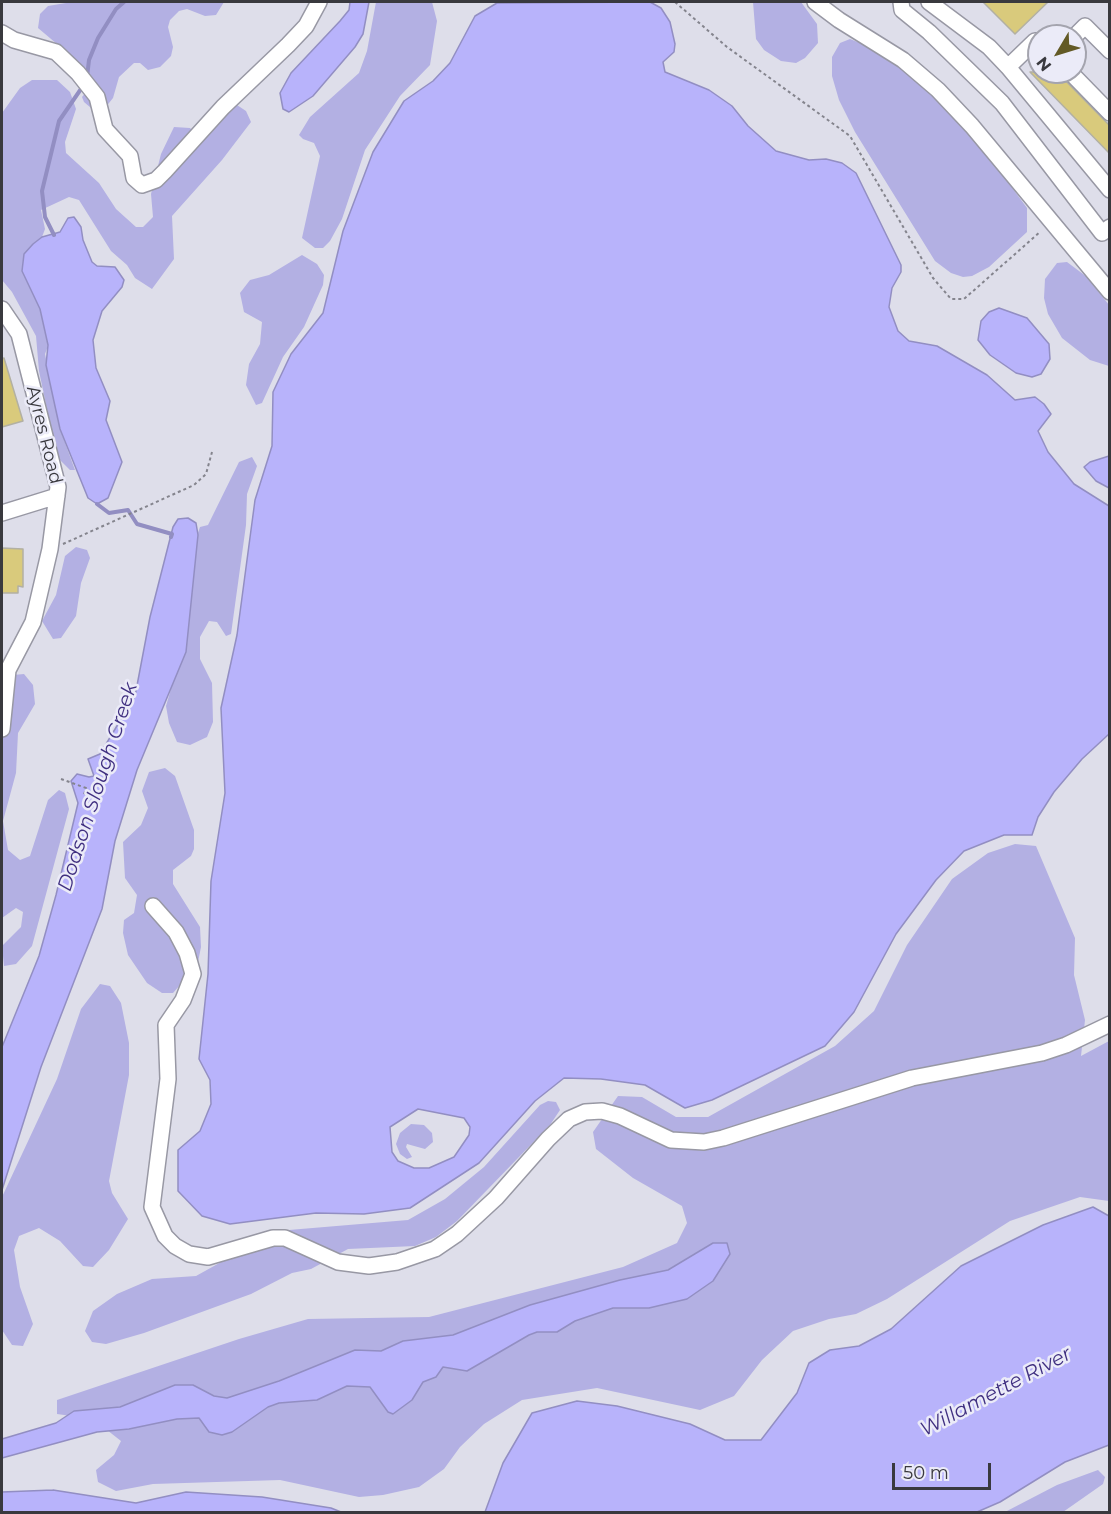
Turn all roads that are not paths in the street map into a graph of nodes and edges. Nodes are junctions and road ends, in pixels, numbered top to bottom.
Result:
1 (320, 2) edge
2 (815, 2) edge
3 (901, 2) edge
4 (934, 3) edge
5 (1087, 28) edge
6 (2, 33) edge
7 (1027, 49) edge
8 (1110, 51) edge
9 (1008, 67) junction
10 (1082, 84) edge
11 (1110, 113) edge
12 (1110, 190) edge
13 (1110, 227) edge
14 (1110, 292) edge
15 (2, 309) edge
16 (57, 496) junction
17 (2, 513) edge
18 (2, 729) edge
19 (153, 906) dead end
20 (1110, 1024) edge

1 - 6 street
2 - 14 street
3 - 13 street
4 - 9 street
5 - 8 street
7 - 9 street
9 - 12 street
10 - 11 street
15 - 16 street, Ayres Road
16 - 17 street
16 - 18 street, Ayres Road
19 - 20 street

